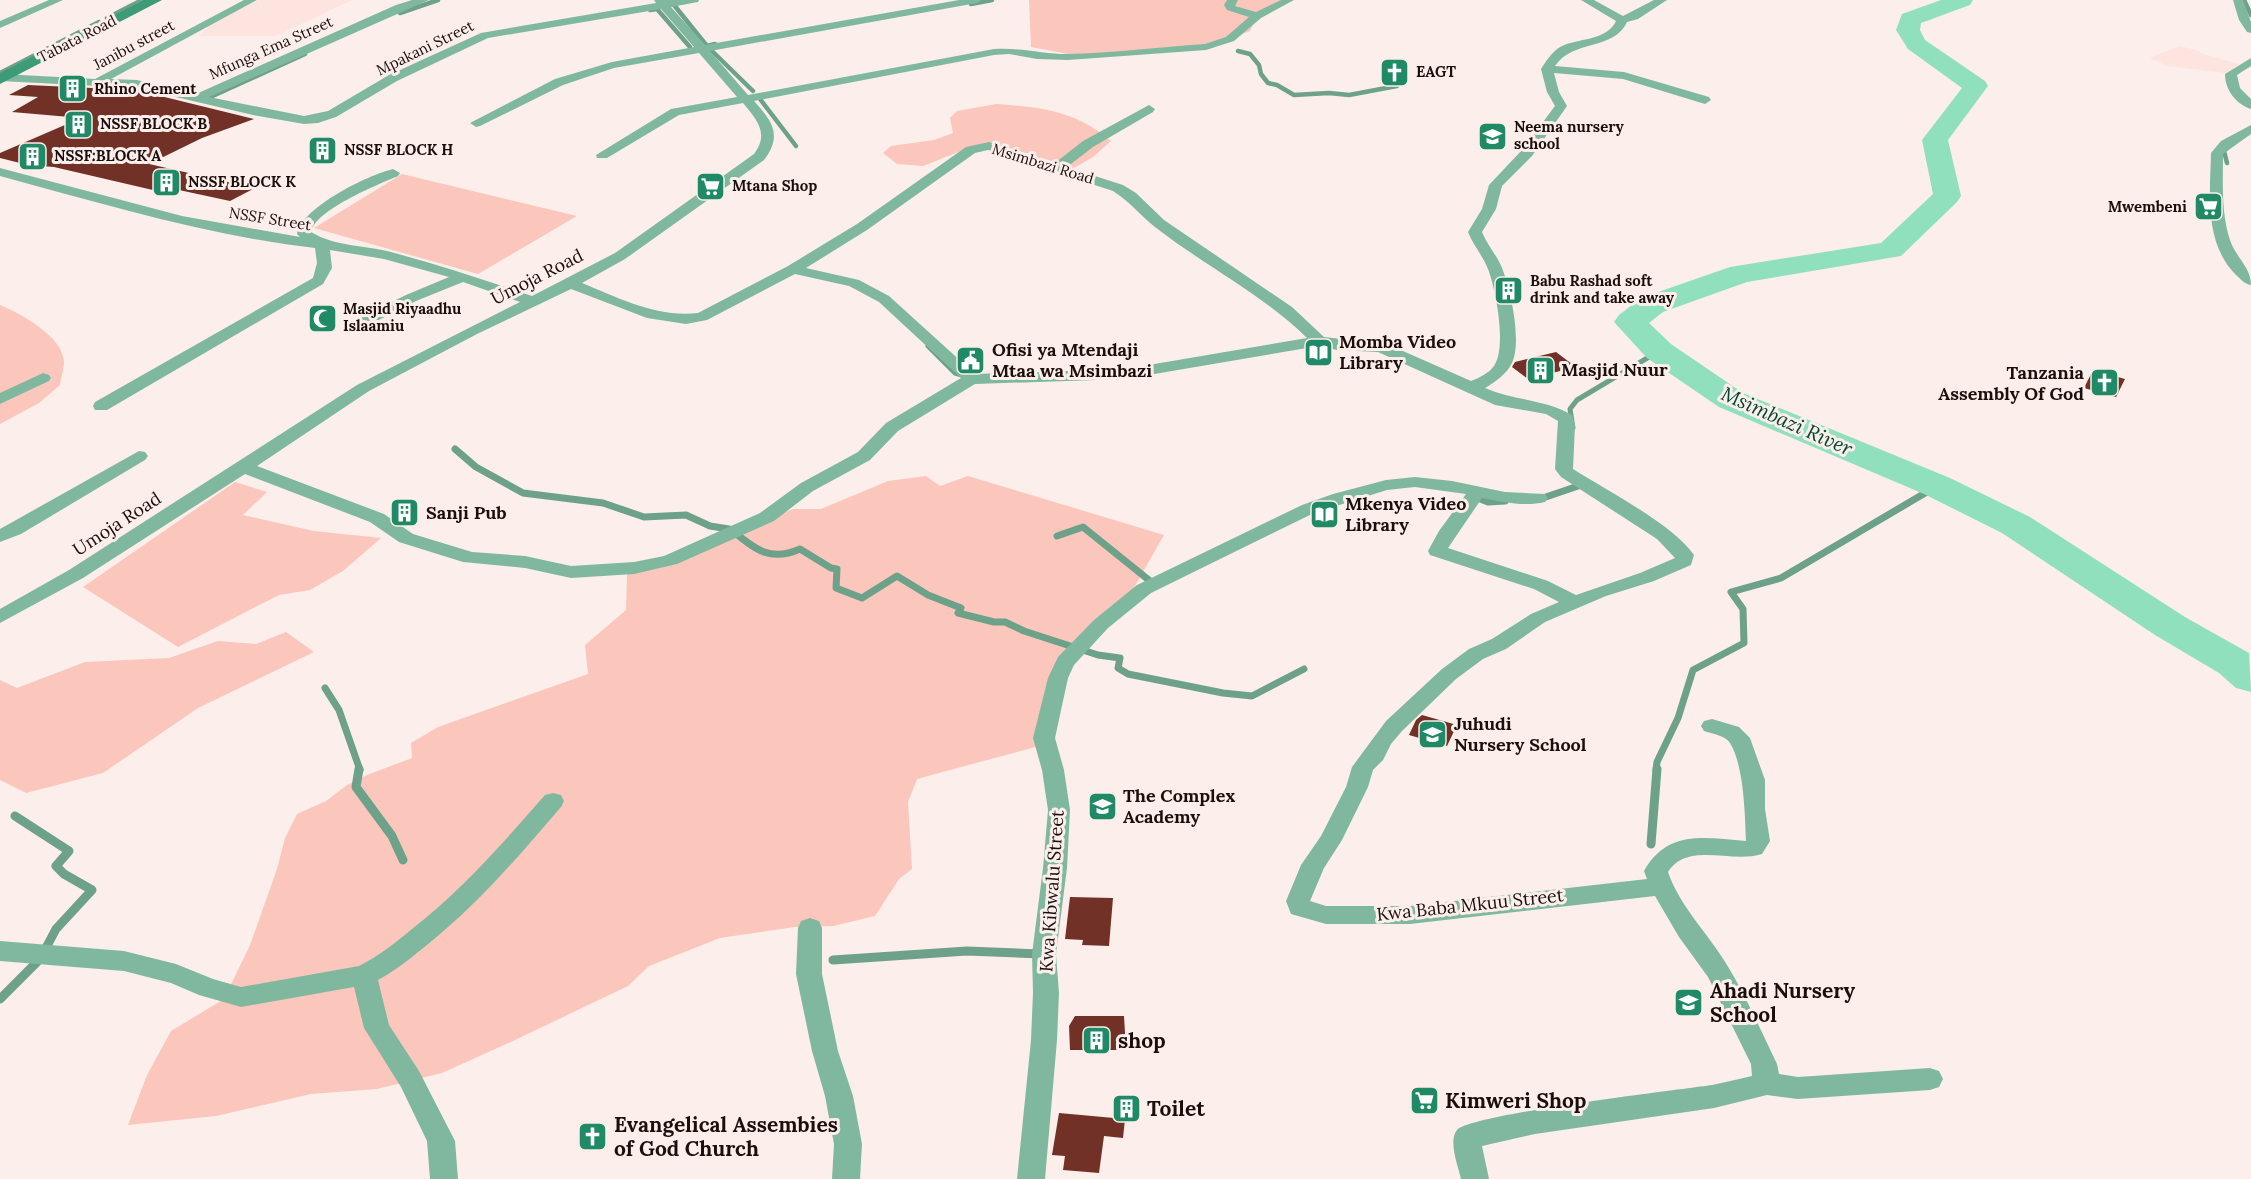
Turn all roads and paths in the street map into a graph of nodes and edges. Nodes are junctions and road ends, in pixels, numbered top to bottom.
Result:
1 (57, 0) edge
2 (155, 0) edge
3 (252, 0) edge
4 (424, 0) edge
5 (694, 0) edge
6 (977, 0) edge
7 (1233, 0) edge
8 (1289, 0) edge
9 (1586, 0) edge
10 (1662, 0) edge
11 (2238, 0) edge
12 (661, 3) edge
13 (1257, 16) junction
14 (1622, 20) junction
15 (2248, 21) edge
16 (0, 25) edge
17 (2251, 30) edge
18 (700, 49) junction
19 (2251, 62) edge
20 (1547, 69) junction
21 (2, 78) edge
22 (94, 83) junction
23 (197, 98) junction
24 (747, 98) junction
25 (1705, 100) dead end
26 (2251, 105) edge
27 (1149, 109) dead end
28 (476, 123) dead end
29 (2251, 129) edge
30 (602, 155) dead end
31 (1059, 167) junction
32 (0, 172) edge
33 (393, 173) dead end
34 (321, 244) junction
35 (793, 269) junction
36 (463, 277) junction
37 (2251, 281) edge
38 (570, 284) junction
39 (534, 302) junction
40 (353, 327) dead end
41 (1319, 341) junction
42 (43, 378) dead end
43 (971, 379) junction
44 (1473, 387) junction
45 (0, 399) edge
46 (101, 406) dead end
47 (139, 456) dead end
48 (244, 467) junction
49 (1474, 496) dead end
50 (1539, 498) dead end
51 (0, 536) edge
52 (1575, 602) junction
53 (0, 617) edge
54 (1712, 726) dead end
55 (553, 801) dead end
56 (1661, 886) junction
57 (810, 928) dead end
58 (12, 953) edge
59 (364, 975) junction
60 (1930, 1078) dead end
61 (1767, 1084) junction
62 (444, 1179) edge
63 (846, 1179) edge
64 (1031, 1179) edge
65 (1474, 1179) edge

1 - 16 street
2 - 21 main road, Tabata Road
3 - 22 street, Janibu street
4 - 23 street, Mfunga Ema Street
5 - 12 street, Mpakani Street
6 - 18 street
7 - 13 street
8 - 13 street
9 - 14 street
10 - 14 street
11 - 15 street
12 - 18 street, Umoja Road
12 - 23 street, Mpakani Street
13 - 24 street
14 - 20 street
15 - 17 street
18 - 24 street, Umoja Road
18 - 28 street
19 - 26 street
20 - 25 street
20 - 44 street
21 - 22 street
22 - 23 street
24 - 30 street
24 - 38 street, Umoja Road
27 - 31 street
29 - 37 street
31 - 35 street, Msimbazi Road
31 - 41 street, Msimbazi Road
32 - 34 street, NSSF Street
33 - 34 street
34 - 36 street, NSSF Street
34 - 46 street
35 - 38 street, Msimbazi Road
35 - 43 street
36 - 39 street, NSSF Street
36 - 40 street
38 - 39 street, Umoja Road
39 - 48 street, Umoja Road
41 - 43 street
41 - 44 street
42 - 45 street
43 - 48 street
44 - 52 street
47 - 51 street
48 - 53 street, Umoja Road
49 - 52 street
50 - 64 street, Kwa Kibwalu Street
52 - 56 street, Kwa Baba Mkuu Street
54 - 56 street
55 - 59 street
56 - 61 street
57 - 63 street
58 - 59 street
59 - 62 street
60 - 61 street
61 - 65 street

